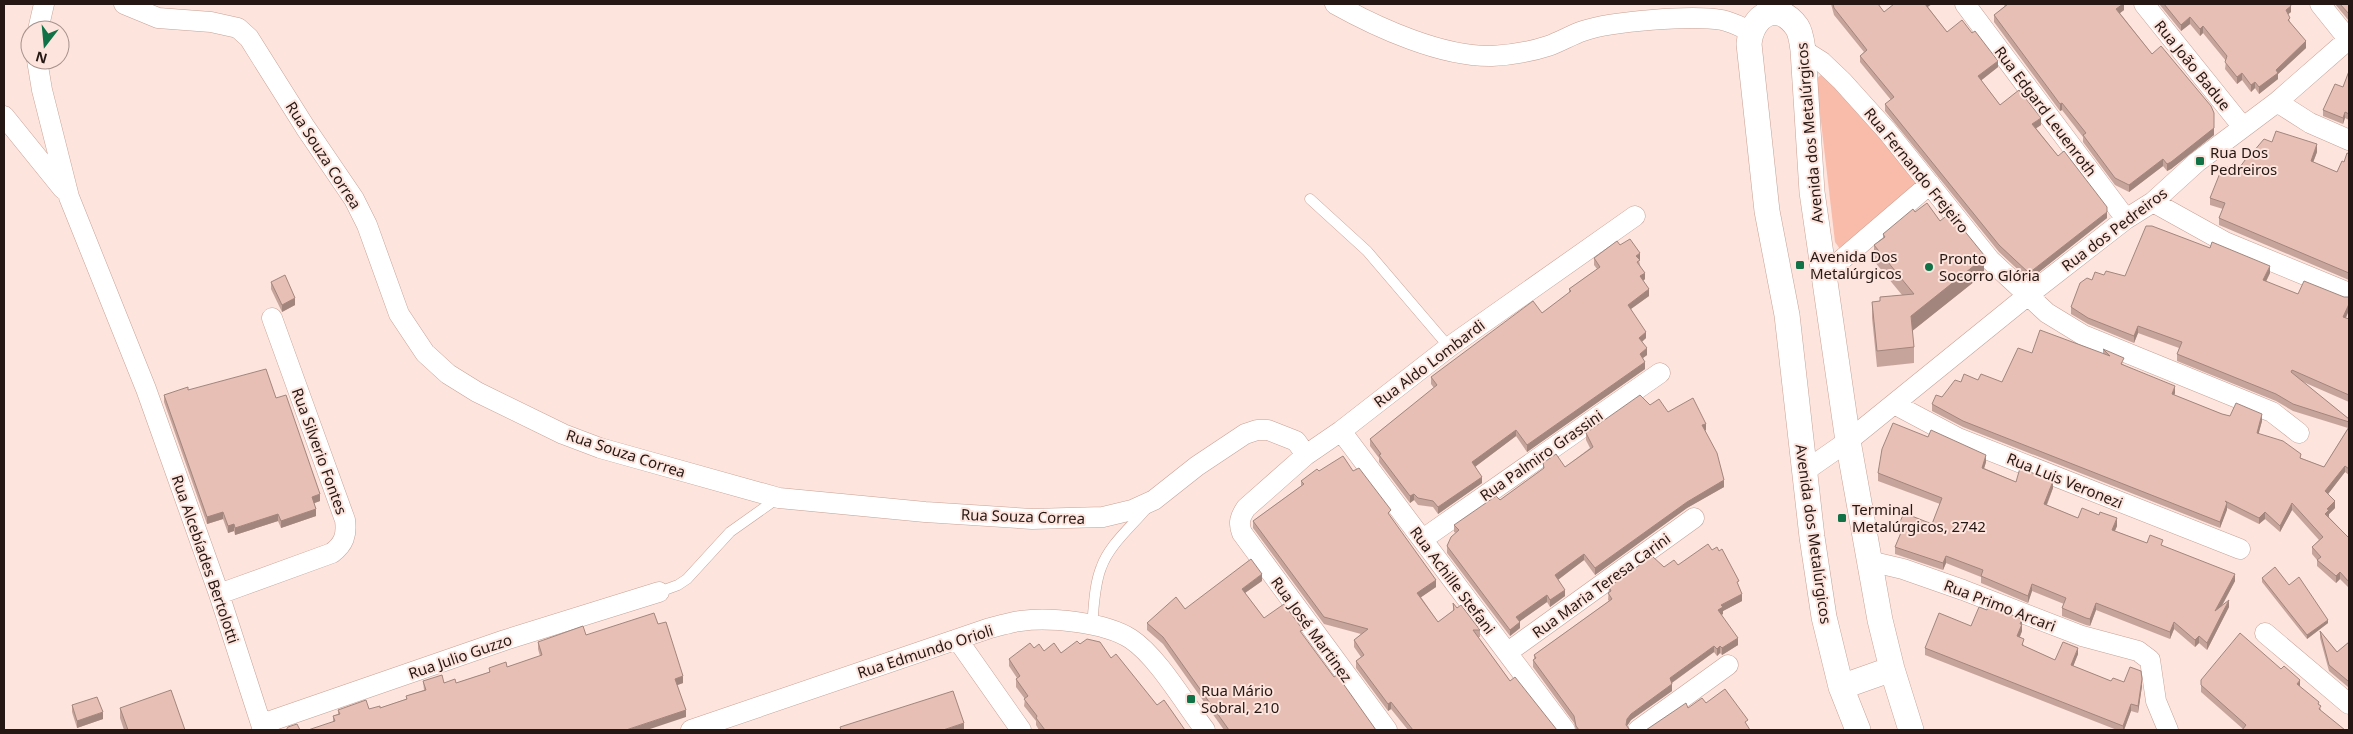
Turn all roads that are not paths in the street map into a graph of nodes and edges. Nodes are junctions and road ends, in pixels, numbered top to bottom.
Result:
1 (44, 4) edge
2 (124, 4) edge
3 (1335, 4) edge
4 (1965, 4) edge
5 (2144, 4) edge
6 (2320, 4) edge
7 (1782, 9) edge
8 (40, 20) edge
9 (1750, 31) junction
10 (2349, 39) edge
11 (1803, 50) junction
12 (2341, 57) edge
13 (39, 70) edge
14 (2277, 102) junction
15 (4, 116) edge
16 (2242, 126) junction
17 (2349, 140) edge
18 (1930, 184) junction
19 (69, 197) junction
20 (1310, 199) dead end
21 (2153, 202) junction
22 (1635, 216) dead end
23 (2126, 219) junction
24 (1826, 274) junction
25 (2349, 293) edge
26 (2026, 296) junction
27 (272, 318) dead end
28 (1449, 346) junction
29 (1660, 373) dead end
30 (1894, 404) junction
31 (1341, 431) junction
32 (2299, 433) dead end
33 (1848, 441) junction
34 (1306, 455) junction
35 (1805, 471) junction
36 (779, 498) junction
37 (1154, 500) junction
38 (1694, 518) dead end
39 (1239, 526) joint
40 (1423, 539) junction
41 (2240, 549) dead end
42 (1869, 562) junction
43 (659, 592) joint
44 (219, 594) junction
45 (1092, 626) junction
46 (2265, 633) dead end
47 (957, 639) junction
48 (1508, 652) junction
49 (1728, 665) dead end
50 (1892, 669) junction
51 (1841, 687) junction
52 (2349, 704) edge
53 (262, 727) edge
54 (691, 730) edge
55 (1021, 730) edge
56 (1205, 730) edge
57 (1387, 730) edge
58 (1565, 730) edge
59 (1638, 730) edge
60 (1858, 730) edge
61 (1911, 730) edge
62 (2168, 730) edge

1 - 8 street
2 - 36 street, Rua Souza Correa
3 - 9 street
4 - 23 street, Rua Edgard Leuenroth
5 - 16 street, Rua João Badue
6 - 10 street
7 - 9 street, Avenida dos Metalúrgicos
7 - 11 street, Avenida dos Metalúrgicos
9 - 35 street, Avenida dos Metalúrgicos
10 - 12 street, Rua dos Pedreiros
11 - 18 street, Rua Fernando Frejeiro
11 - 24 street, Avenida dos Metalúrgicos
12 - 14 street, Rua dos Pedreiros
13 - 19 street
14 - 16 street, Rua dos Pedreiros
14 - 17 street
15 - 19 street
16 - 21 street, Rua dos Pedreiros
18 - 24 street
18 - 26 street, Rua Fernando Frejeiro
19 - 44 street, Rua Alcebíades Bertolotti
20 - 28 lane
21 - 23 street, Rua dos Pedreiros
21 - 25 street
22 - 28 street, Rua Aldo Lombardi
23 - 26 street, Rua dos Pedreiros
24 - 33 street, Avenida dos Metalúrgicos
26 - 30 street, Rua dos Pedreiros
26 - 32 street, Rua Fernando Frejeiro
27 - 44 street, Rua Silverio Fontes
28 - 31 street, Rua Aldo Lombardi
29 - 40 street, Rua Palmiro Grassini
30 - 33 street, Rua dos Pedreiros
30 - 41 street, Rua Luis Veronezi
31 - 34 street, Rua Aldo Lombardi
31 - 40 street, Rua Achille Stefani
33 - 35 street, Rua dos Pedreiros
33 - 42 street, Avenida dos Metalúrgicos
34 - 37 street, Rua Souza Correa
34 - 39 street, Rua Aldo Lombardi
35 - 51 street, Avenida dos Metalúrgicos
36 - 37 street, Rua Souza Correa
36 - 43 lane
37 - 45 lane
38 - 48 street, Rua Maria Teresa Carini
39 - 57 street, Rua José Martinez
40 - 48 street, Rua Achille Stefani
42 - 50 street, Avenida dos Metalúrgicos
42 - 62 street, Rua Primo Arcari
43 - 53 street, Rua Julio Guzzo
44 - 53 street, Rua Alcebíades Bertolotti
45 - 47 street, Rua Edmundo Orioli
45 - 56 street, Rua Edmundo Orioli
46 - 52 street
47 - 54 street, Rua Edmundo Orioli
47 - 55 street
48 - 58 street, Rua Achille Stefani
49 - 59 street
50 - 51 street
50 - 61 street, Avenida dos Metalúrgicos
51 - 60 street, Avenida dos Metalúrgicos

